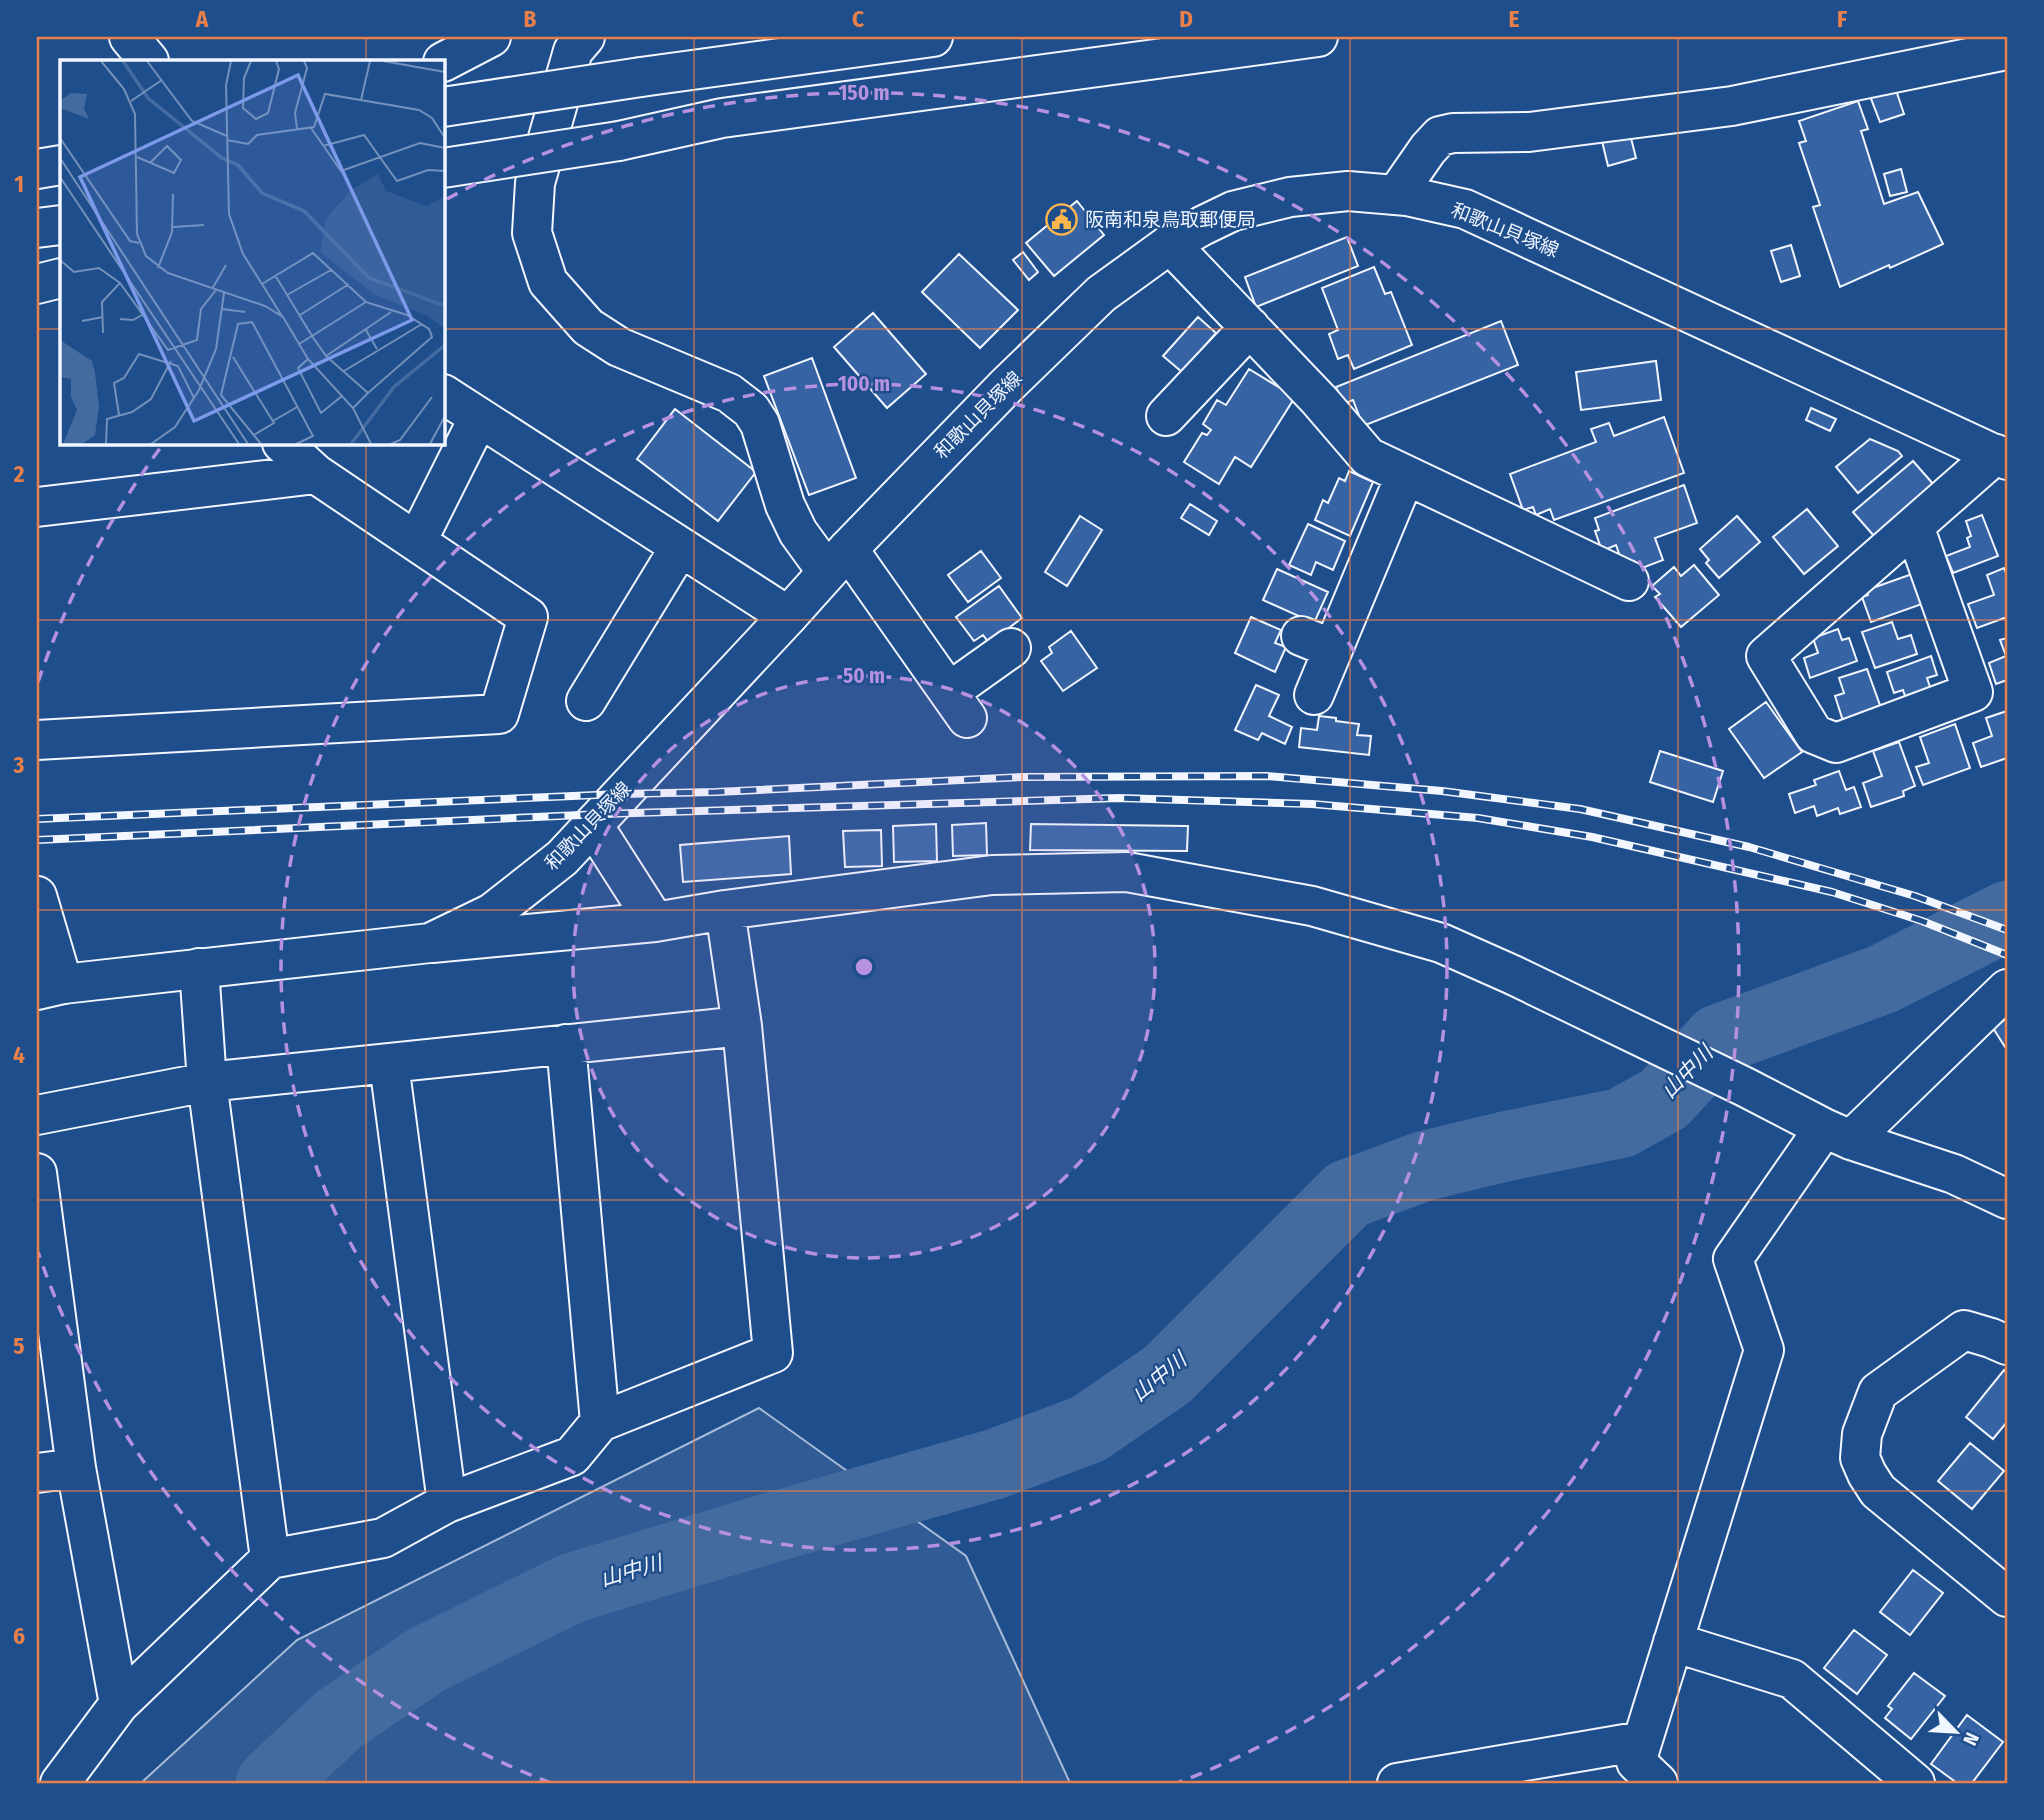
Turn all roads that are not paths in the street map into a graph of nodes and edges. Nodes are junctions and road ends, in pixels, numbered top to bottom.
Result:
1 (129, 37) edge
2 (490, 37) edge
3 (585, 37) edge
4 (933, 37) edge
5 (1318, 37) edge
6 (2007, 50) edge
7 (148, 60) edge
8 (444, 61) edge
9 (444, 107) edge
10 (60, 165) edge
11 (444, 168) edge
12 (37, 169) edge
13 (1396, 195) junction
14 (1170, 244) junction
15 (60, 278) edge
16 (37, 284) edge
17 (1251, 327) junction
18 (444, 395) edge
19 (1166, 416) dead end
20 (479, 417) junction
21 (283, 444) edge
22 (2002, 457) edge
23 (316, 474) junction
24 (1405, 475) junction
25 (37, 507) edge
26 (1914, 526) junction
27 (416, 541) junction
28 (680, 547) junction
29 (837, 561) junction
30 (1629, 581) dead end
31 (788, 616) junction
32 (1011, 648) dead end
33 (1314, 695) dead end
34 (586, 701) dead end
35 (37, 740) edge
36 (593, 825) junction
37 (37, 896) edge
38 (725, 910) junction
39 (655, 922) junction
40 (430, 943) junction
41 (199, 968) junction
42 (50, 987) edge
43 (2007, 989) edge
44 (741, 1026) junction
45 (566, 1044) junction
46 (389, 1064) junction
47 (207, 1082) junction
48 (37, 1115) edge
49 (1837, 1134) junction
50 (37, 1173) edge
51 (2007, 1199) edge
52 (2007, 1345) edge
53 (600, 1422) junction
54 (76, 1468) junction
55 (37, 1473) edge
56 (447, 1503) junction
57 (270, 1559) junction
58 (2007, 1597) edge
59 (1673, 1642) junction
60 (118, 1704) junction
61 (1642, 1741) junction
62 (1473, 1776) edge
63 (60, 1783) edge
64 (1397, 1783) edge
65 (1658, 1783) edge
66 (1915, 1783) edge

1 - 7 main road
2 - 8 main road
3 - 29 main road
4 - 9 main road, bridge
5 - 11 main road, bridge
6 - 13 main road
10 - 12 main road
13 - 14 main road, 和歌山貝塚線
13 - 22 main road, 和歌山貝塚線
14 - 17 main road
14 - 29 main road, 和歌山貝塚線
15 - 16 main road
17 - 19 main road
17 - 24 main road
18 - 20 main road
20 - 27 main road
20 - 28 main road
21 - 23 main road
22 - 26 main road
23 - 25 main road
23 - 27 main road
24 - 30 main road
24 - 33 main road
26 - 26 main road
27 - 35 main road
28 - 31 main road
28 - 34 main road
29 - 31 main road, 和歌山貝塚線
29 - 32 main road
31 - 36 main road, 和歌山貝塚線
36 - 39 main road
36 - 40 main road, 和歌山貝塚線
37 - 42 main road
38 - 39 main road
38 - 44 main road
38 - 49 main road
39 - 40 main road
40 - 41 main road, 和歌山貝塚線
41 - 42 main road, 和歌山貝塚線
41 - 47 main road
43 - 49 main road
44 - 45 main road
44 - 53 main road
45 - 46 main road
45 - 53 main road
46 - 47 main road
46 - 56 main road
47 - 48 main road
47 - 57 main road
49 - 51 main road
49 - 59 main road
50 - 54 main road
52 - 58 main road
53 - 56 main road
54 - 55 main road
54 - 60 main road
56 - 57 main road
57 - 60 main road
59 - 61 main road
59 - 66 main road
60 - 63 main road
61 - 62 main road
61 - 65 main road
62 - 64 main road

